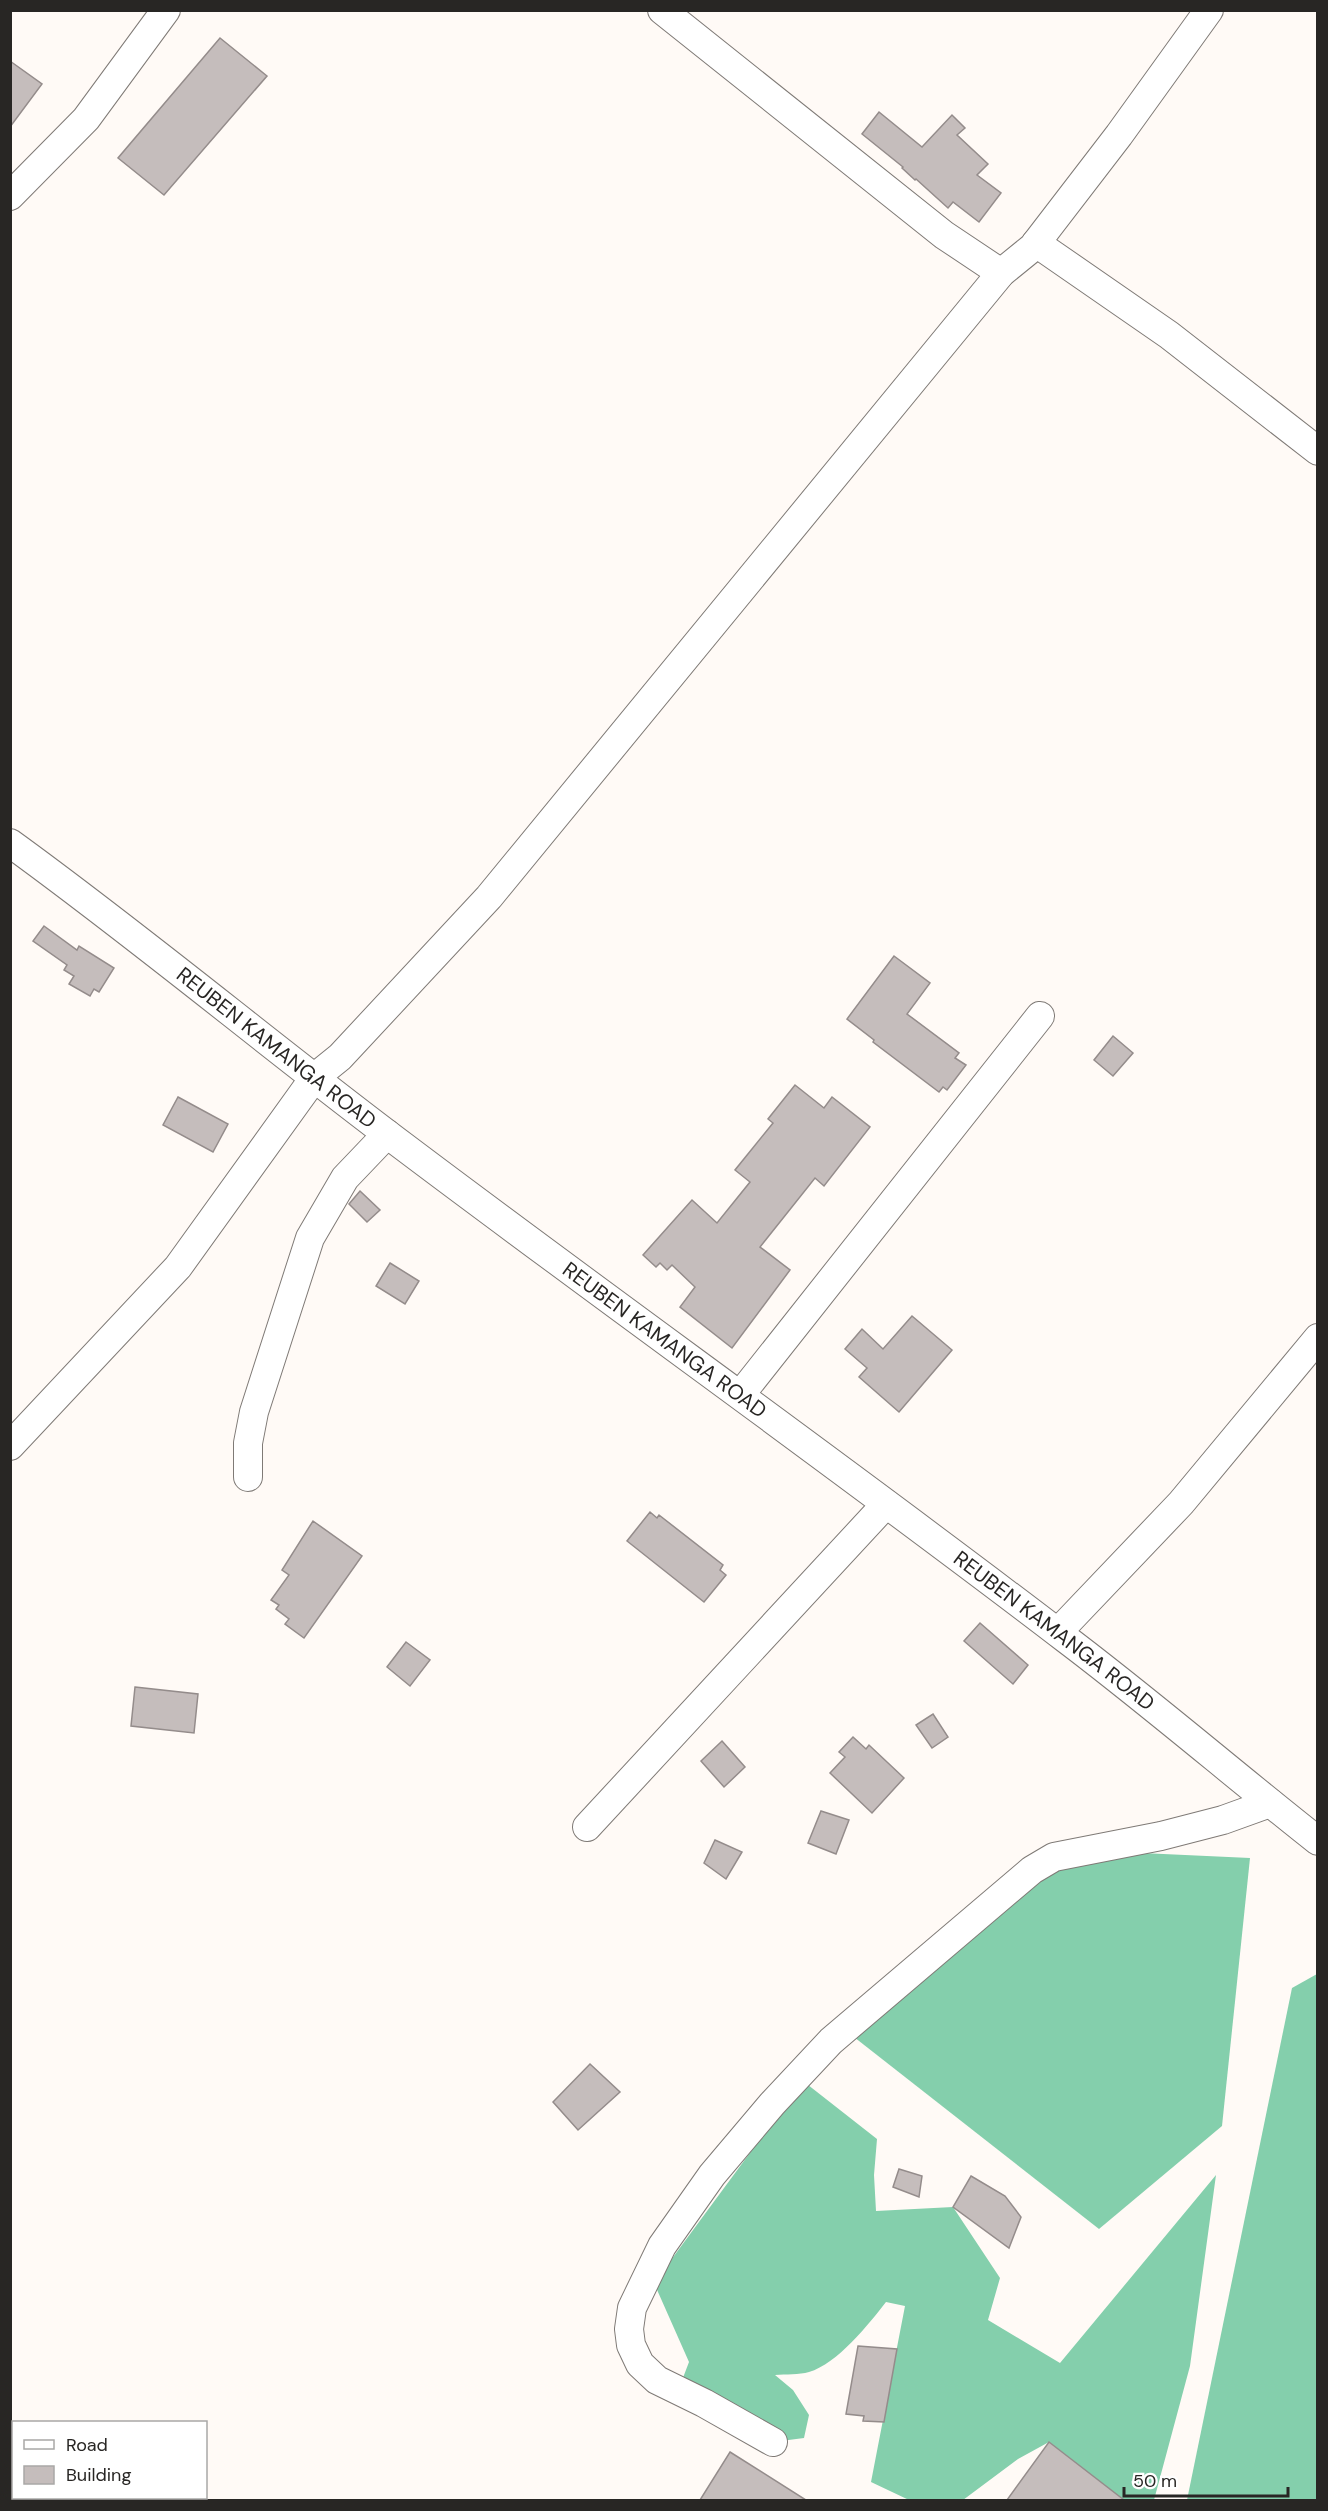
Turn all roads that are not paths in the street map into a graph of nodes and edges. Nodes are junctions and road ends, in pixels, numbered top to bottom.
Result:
1 (166, 10) edge
2 (662, 10) edge
3 (1209, 10) edge
4 (10, 196) edge
5 (1036, 243) junction
6 (1001, 273) junction
7 (1317, 451) edge
8 (10, 843) edge
9 (1040, 1016) dead end
10 (314, 1078) junction
11 (387, 1134) junction
12 (1317, 1338) edge
13 (741, 1394) junction
14 (10, 1446) edge
15 (248, 1477) dead end
16 (886, 1504) junction
17 (1058, 1632) junction
18 (1270, 1803) junction
19 (587, 1827) dead end
20 (1317, 1841) edge
21 (773, 2442) dead end

1 - 4 street
2 - 6 street
3 - 5 street
5 - 6 street
5 - 7 street
6 - 10 street
8 - 10 street, REUBEN KAMANGA ROAD
9 - 13 street
10 - 11 street, REUBEN KAMANGA ROAD
10 - 14 street
11 - 13 street, REUBEN KAMANGA ROAD
11 - 15 street
12 - 17 street
13 - 16 street, REUBEN KAMANGA ROAD
16 - 17 street, REUBEN KAMANGA ROAD
16 - 19 street
17 - 18 street, REUBEN KAMANGA ROAD
18 - 20 street, REUBEN KAMANGA ROAD
18 - 21 street

